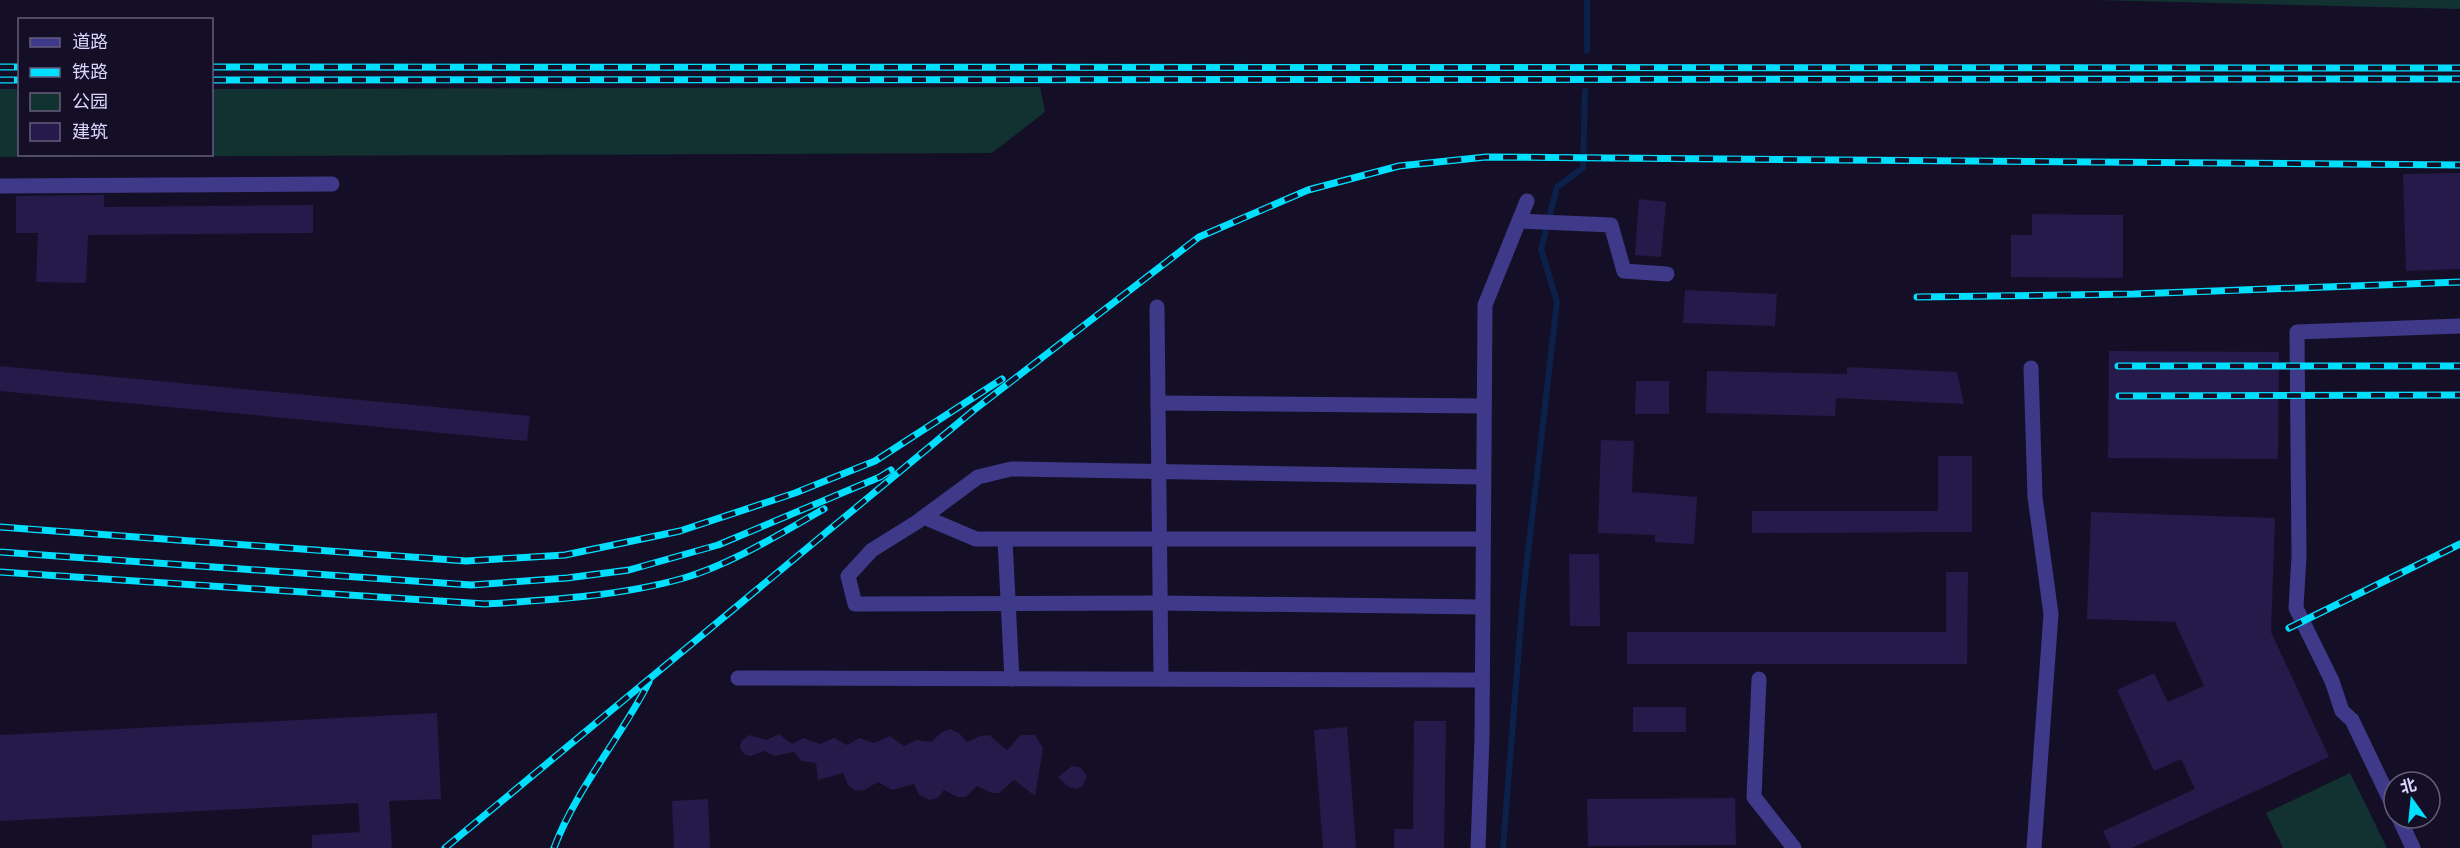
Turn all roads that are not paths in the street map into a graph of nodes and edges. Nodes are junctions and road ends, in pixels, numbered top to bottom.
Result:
1 (332, 184) dead end
2 (0, 186) edge
3 (1527, 201) dead end
4 (1526, 221) junction
5 (1667, 274) dead end
6 (1157, 307) dead end
7 (2460, 326) edge
8 (2031, 368) dead end
9 (1158, 403) junction
10 (1484, 406) junction
11 (1159, 472) junction
12 (1483, 477) junction
13 (924, 517) junction
14 (1160, 539) junction
15 (1483, 539) junction
16 (1005, 540) junction
17 (1160, 603) junction
18 (1008, 604) junction
19 (1483, 607) junction
20 (738, 678) dead end
21 (1012, 679) junction
22 (1161, 679) junction
23 (1759, 679) dead end
24 (1482, 680) junction
25 (2382, 783) edge
26 (2404, 830) edge
27 (1478, 848) edge
28 (1794, 848) edge
29 (2034, 848) edge
30 (2413, 848) edge

1 - 2 street
3 - 4 street
4 - 5 street
4 - 10 street
6 - 9 street
7 - 25 street
8 - 29 street
9 - 10 street
9 - 11 street
10 - 12 street
11 - 12 street
11 - 13 street
11 - 14 street
12 - 15 street
13 - 16 street
13 - 18 street
14 - 15 street
14 - 16 street
14 - 17 street
15 - 19 street
16 - 18 street
17 - 18 street
17 - 19 street
17 - 22 street
18 - 21 street
19 - 24 street
20 - 21 street
21 - 22 street
22 - 24 street
23 - 28 street
24 - 27 street
26 - 30 street

